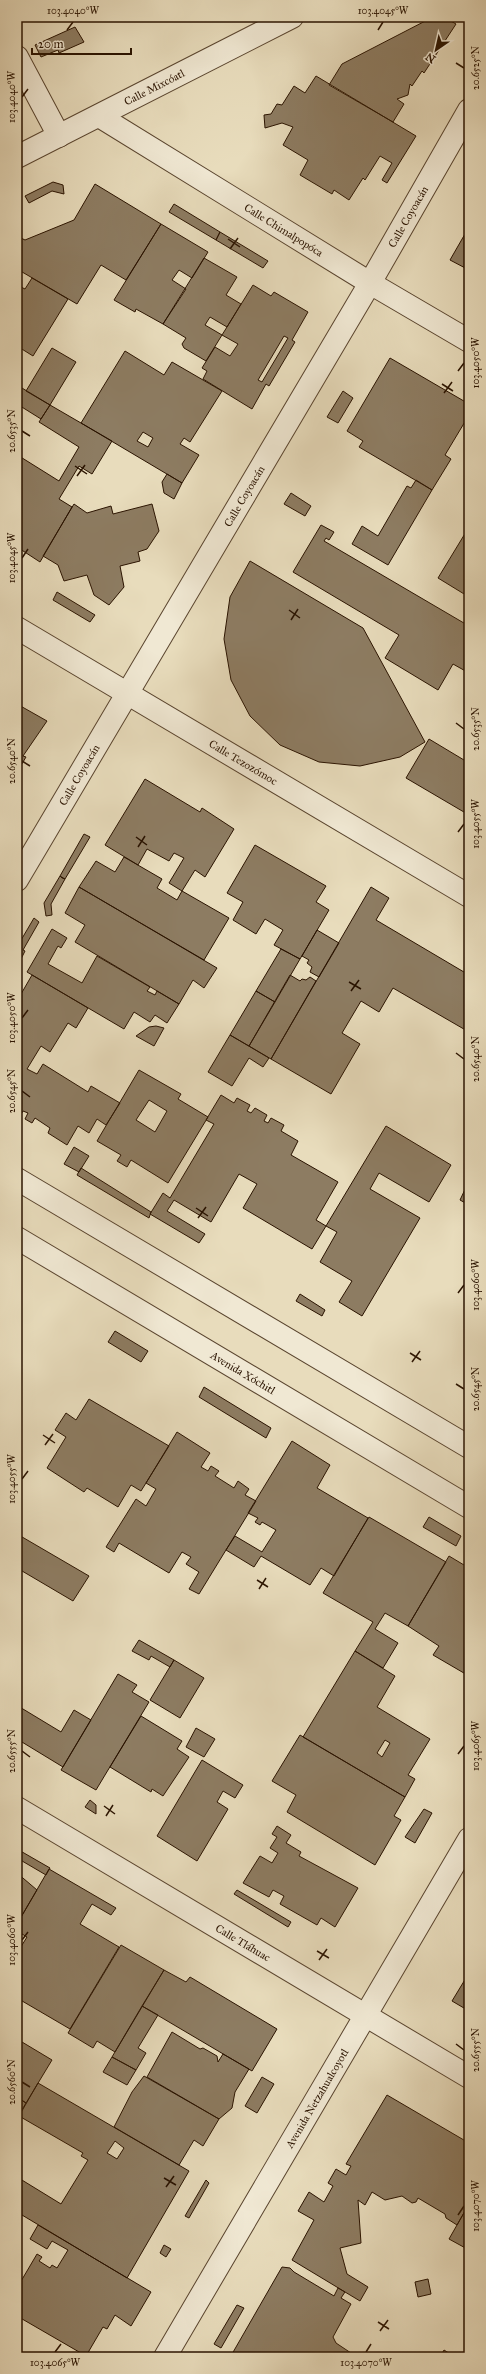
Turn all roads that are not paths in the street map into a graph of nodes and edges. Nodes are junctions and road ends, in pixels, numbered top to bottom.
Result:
1 (292, 17) edge
2 (17, 57) edge
3 (469, 110) edge
4 (100, 116) junction
5 (59, 136) junction
6 (17, 157) edge
7 (370, 283) junction
8 (469, 341) edge
9 (17, 628) edge
10 (128, 693) junction
11 (17, 880) edge
12 (469, 896) edge
13 (17, 1179) edge
14 (17, 1238) edge
15 (469, 1447) edge
16 (469, 1507) edge
17 (17, 1808) edge
18 (469, 1839) edge
19 (365, 2016) junction
20 (469, 2077) edge
21 (165, 2357) edge

1 - 4 street, Calle Mixcóatl
2 - 5 street
3 - 7 street, Calle Coyoacán
4 - 5 street, Calle Mixcóatl
4 - 7 street, Calle Chimalpopóca
5 - 6 street, Calle Mixcóatl
7 - 8 street, Calle Chimalpopóca
7 - 10 street, Calle Coyoacán
9 - 10 street, Calle Tezozómoc
10 - 11 street, Calle Coyoacán
10 - 12 street, Calle Tezozómoc
13 - 15 street
14 - 16 street, Avenida Xóchitl
17 - 19 street, Calle Tláhuac
18 - 19 street, Avenida Netzahualcoyotl
19 - 20 street, Calle Tláhuac
19 - 21 street, Avenida Netzahualcoyotl

